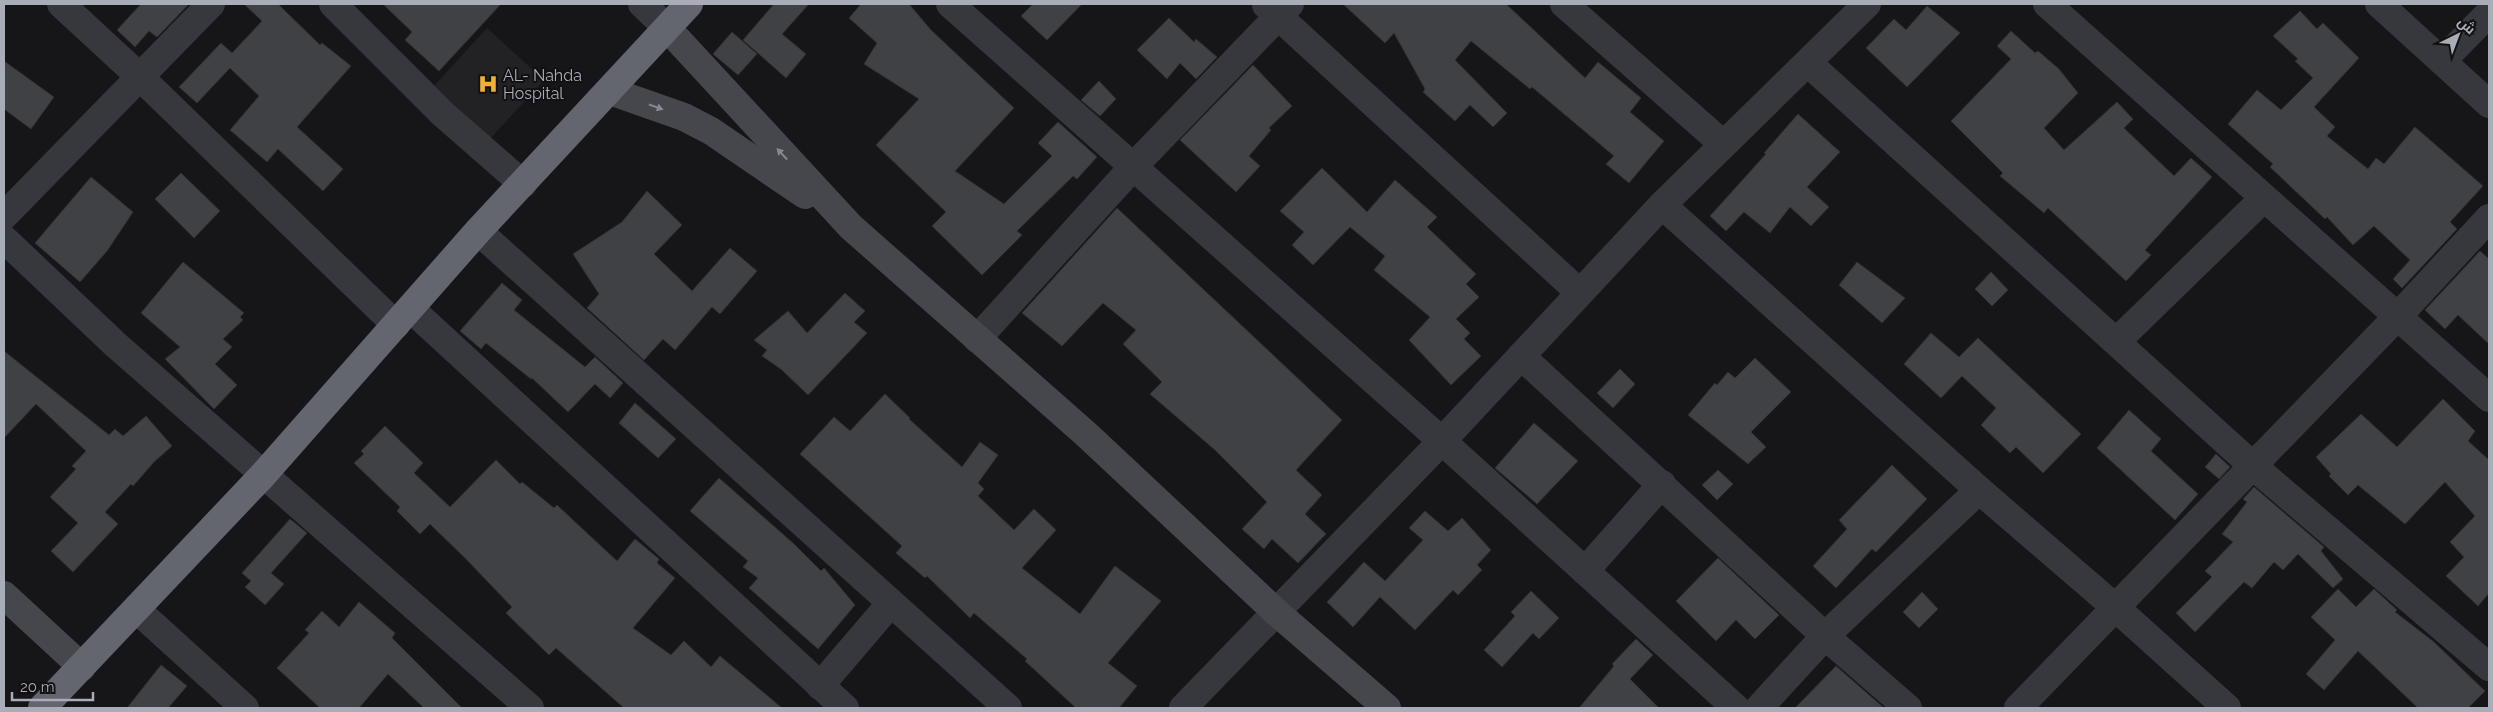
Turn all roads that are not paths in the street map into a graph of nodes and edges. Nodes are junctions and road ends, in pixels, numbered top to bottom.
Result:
1 (61, 4) edge
2 (211, 4) edge
3 (333, 4) edge
4 (642, 4) edge
5 (689, 4) edge
6 (950, 4) edge
7 (1564, 4) edge
8 (1867, 4) edge
9 (2047, 4) edge
10 (2380, 4) edge
11 (1278, 8) edge
12 (2489, 13) edge
13 (667, 28) junction
14 (2442, 61) junction
15 (1808, 63) junction
16 (140, 77) junction
17 (610, 91) junction
18 (2489, 104) edge
19 (1723, 144) junction
20 (1132, 168) junction
21 (523, 184) junction
22 (2264, 198) junction
23 (1662, 205) junction
24 (4, 216) edge
25 (2489, 218) edge
26 (851, 227) junction
27 (478, 231) junction
28 (4, 239) edge
29 (1578, 292) junction
30 (2398, 315) junction
31 (404, 317) junction
32 (977, 339) junction
33 (2117, 342) junction
34 (1521, 356) junction
35 (2489, 398) edge
36 (1442, 441) junction
37 (2253, 466) junction
38 (263, 475) junction
39 (1662, 484) junction
40 (1979, 490) junction
41 (1585, 571) junction
42 (4, 595) edge
43 (890, 604) junction
44 (2116, 608) junction
45 (137, 610) junction
46 (1275, 611) junction
47 (1825, 636) junction
48 (82, 667) junction
49 (2489, 667) edge
50 (820, 686) junction
51 (42, 708) edge
52 (245, 708) edge
53 (530, 708) edge
54 (845, 708) edge
55 (1008, 708) edge
56 (1183, 708) edge
57 (1388, 708) edge
58 (1736, 708) edge
59 (1759, 708) edge
60 (1908, 708) edge
61 (2018, 708) edge
62 (2227, 708) edge

1 - 16 street
2 - 16 street
3 - 21 street
4 - 13 street
5 - 13 highway
6 - 20 street
7 - 19 street
8 - 15 street
9 - 22 street
10 - 14 street
11 - 20 street
11 - 29 street
12 - 14 street
13 - 17 highway
26 -> 13 street
14 - 18 street
15 - 19 street
15 - 33 street
16 - 24 street
16 - 31 street
17 - 21 highway
17 -> 26 street
19 - 23 street
20 - 32 street
20 - 36 street
21 - 27 highway
22 - 30 street
22 - 33 street
23 - 29 street
23 - 40 street
25 - 30 street
26 - 32 street
27 - 31 highway
27 - 43 street
28 - 38 street
29 - 34 street
30 - 35 street
30 - 37 street
31 - 38 highway
31 - 50 street
32 - 46 street
33 - 37 street
34 - 36 street
34 - 39 street
36 - 41 street
36 - 46 street
37 - 44 street
37 - 49 street
38 - 45 highway
38 - 53 street
39 - 41 street
39 - 47 street
40 - 44 street
40 - 47 street
41 - 58 street
42 - 48 street
43 - 50 street
43 - 55 street
44 - 61 street
44 - 62 street
45 - 48 highway
45 - 52 street
46 - 56 street
46 - 57 street
47 - 59 street
47 - 60 street
48 - 51 highway
50 - 54 street

